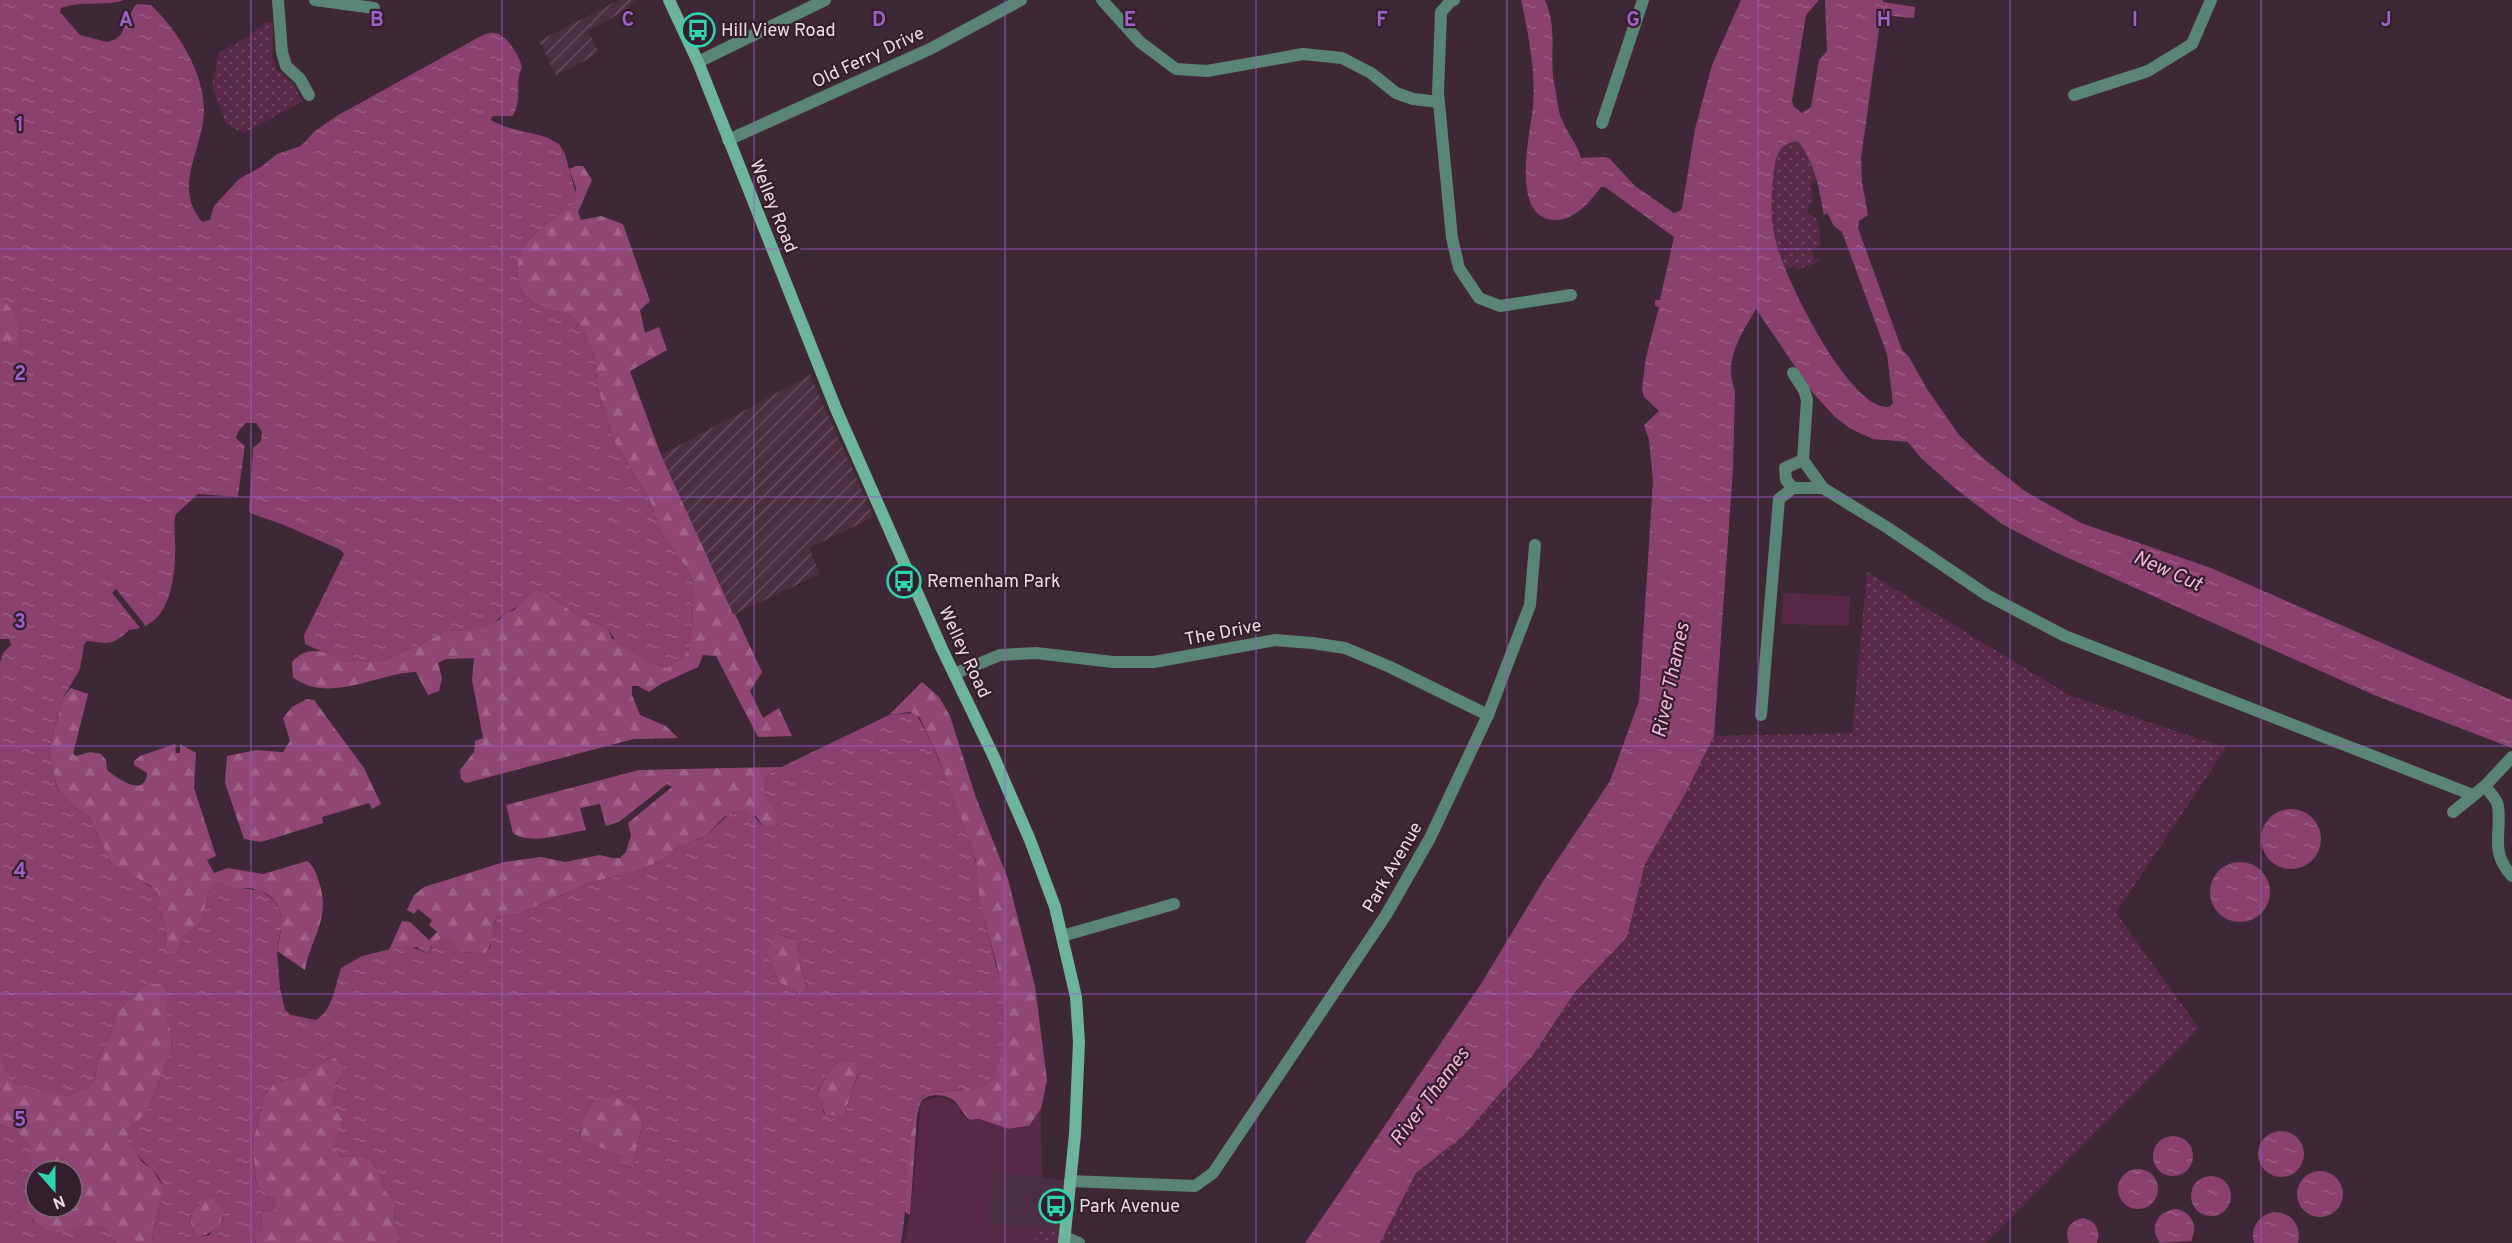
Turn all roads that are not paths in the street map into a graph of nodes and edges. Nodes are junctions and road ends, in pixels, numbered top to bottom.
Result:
1 (278, 0) edge
2 (315, 0) edge
3 (669, 0) edge
4 (825, 0) edge
5 (1020, 0) edge
6 (1102, 0) edge
7 (1454, 0) edge
8 (1643, 0) edge
9 (2211, 0) edge
10 (374, 8) dead end
11 (698, 62) junction
12 (309, 95) dead end
13 (2074, 95) dead end
14 (1439, 102) junction
15 (1602, 123) dead end
16 (728, 140) junction
17 (1571, 295) dead end
18 (1793, 373) dead end
19 (1803, 460) junction
20 (1793, 488) junction
21 (1823, 488) junction
22 (1535, 545) dead end
23 (954, 674) junction
24 (1488, 715) junction
25 (1761, 715) dead end
26 (2512, 757) edge
27 (2485, 786) junction
28 (2473, 795) junction
29 (2453, 812) dead end
30 (2512, 876) edge
31 (1174, 904) dead end
32 (1062, 936) junction
33 (1070, 1181) junction
34 (1064, 1240) edge
35 (1078, 1243) edge

1 - 12 street
2 - 10 street
3 - 11 main road, Welley Road
4 - 11 street
5 - 16 street, Old Ferry Drive
6 - 14 street
7 - 14 street
8 - 15 street
9 - 13 street
11 - 16 main road, Welley Road
14 - 17 street
16 - 23 main road, Welley Road
18 - 19 street
19 - 20 street
19 - 21 street
20 - 21 street
20 - 25 street
21 - 28 street
22 - 24 street, Park Avenue
23 - 24 street, The Drive
23 - 32 main road, Welley Road
24 - 33 street, Park Avenue
26 - 27 street
27 - 28 street
27 - 30 street
28 - 29 street
31 - 32 street
32 - 33 main road, Welley Road
33 - 34 main road, Welley Road
34 - 35 street

